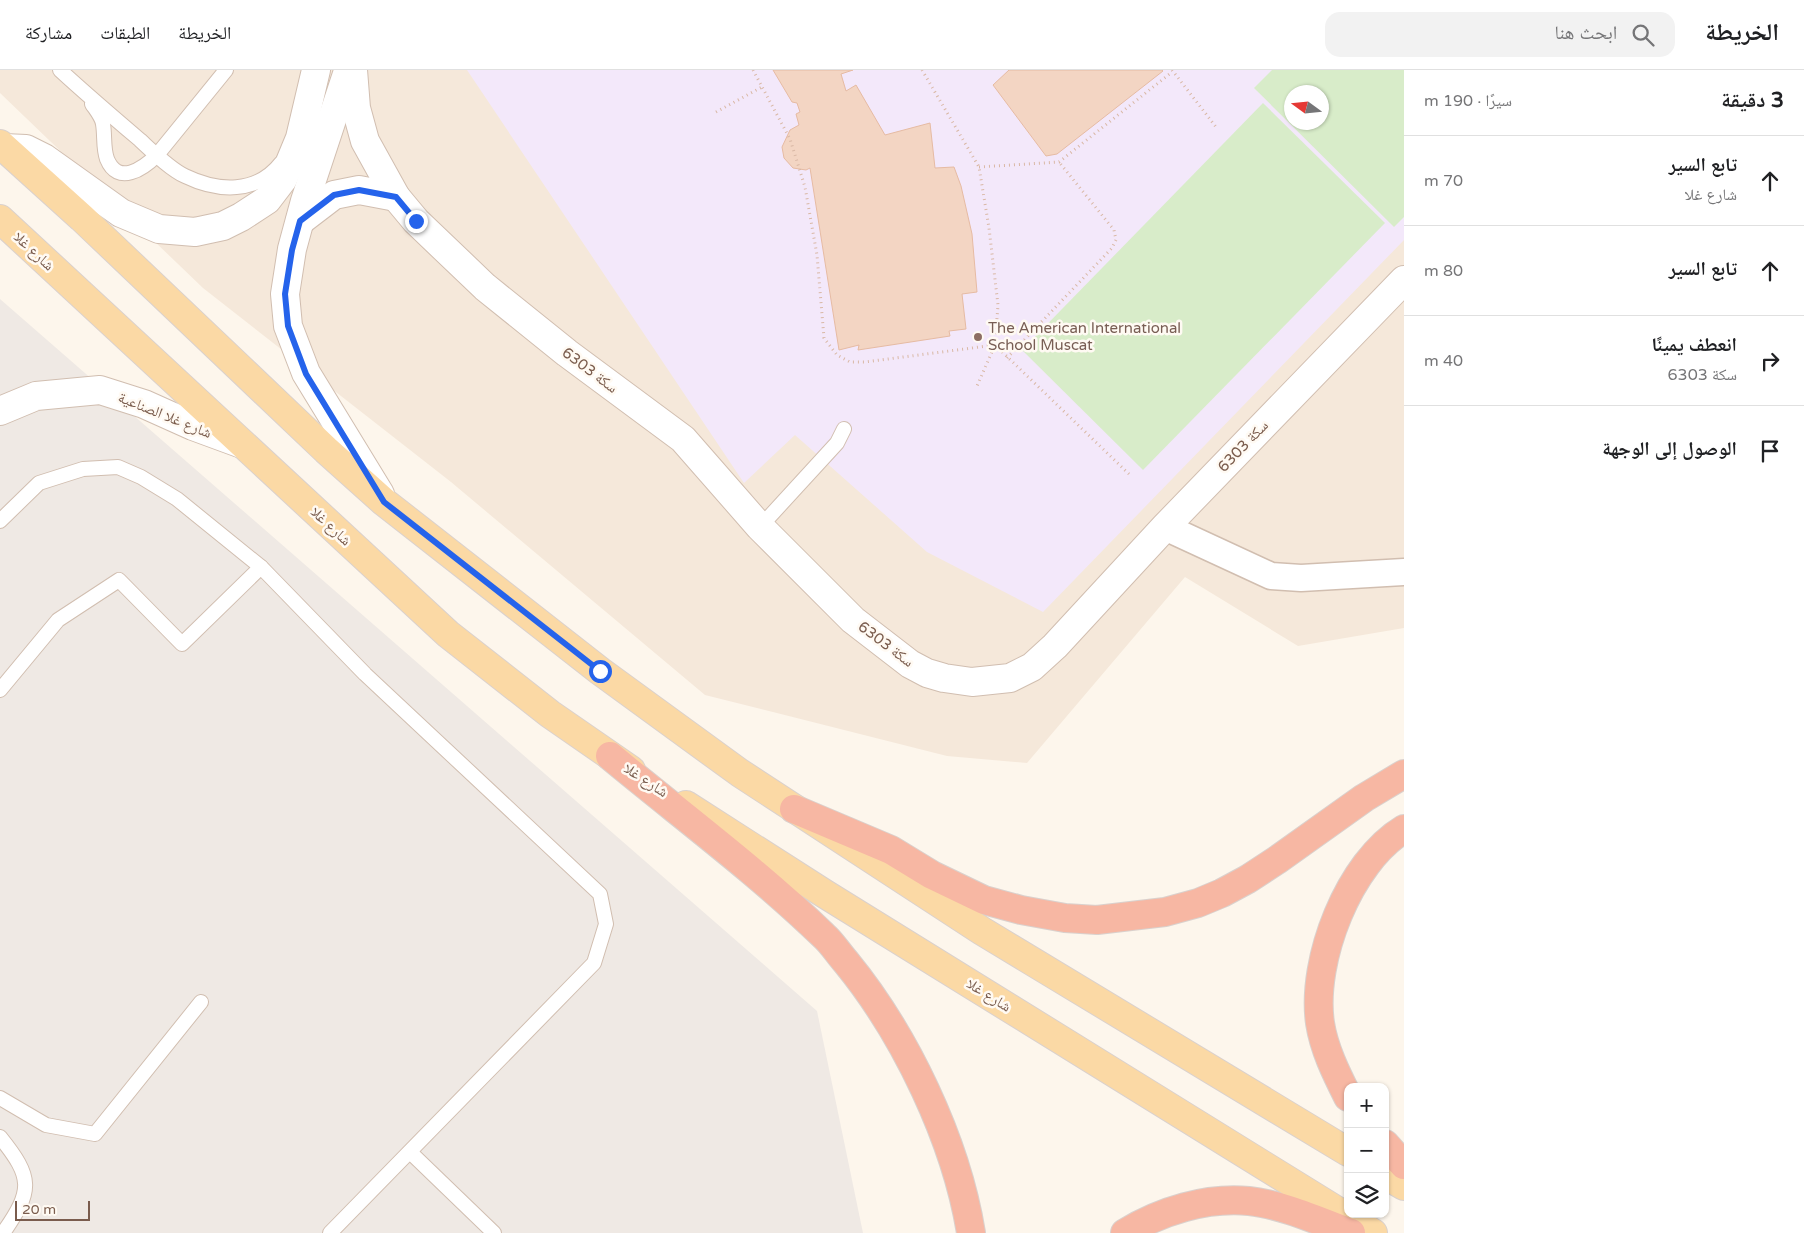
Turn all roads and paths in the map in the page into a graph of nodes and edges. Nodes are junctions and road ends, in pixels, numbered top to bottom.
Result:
1 (60, 70) edge
2 (226, 70) edge
3 (316, 70) edge
4 (348, 70) edge
5 (353, 70) edge
6 (753, 70) edge
7 (922, 70) edge
8 (1172, 71) edge
9 (762, 88) junction
10 (85, 92) junction
11 (716, 112) dead end
12 (1216, 127) dead end
13 (300, 138) junction
14 (2, 146) edge
15 (156, 155) junction
16 (1059, 162) junction
17 (979, 167) junction
18 (396, 197) junction
19 (0, 219) edge
20 (300, 221) junction
21 (1404, 280) edge
22 (995, 345) junction
23 (1008, 358) junction
24 (977, 386) dead end
25 (0, 411) edge
26 (844, 429) dead end
27 (242, 444) junction
28 (1130, 475) dead end
29 (384, 502) junction
30 (0, 521) edge
31 (760, 527) junction
32 (1165, 527) junction
33 (261, 567) junction
34 (1404, 572) edge
35 (0, 690) edge
36 (610, 756) junction
37 (1404, 774) edge
38 (794, 809) junction
39 (1404, 829) edge
40 (201, 1002) dead end
41 (1344, 1089) edge
42 (0, 1098) edge
43 (0, 1137) edge
44 (1389, 1148) edge
45 (1344, 1150) edge
46 (410, 1152) junction
47 (1404, 1164) edge
48 (1389, 1177) edge
49 (1404, 1186) edge
50 (3, 1233) edge
51 (330, 1233) edge
52 (494, 1233) edge
53 (971, 1233) edge
54 (1125, 1233) edge
55 (1351, 1233) edge
56 (1373, 1233) edge

1 - 10 lane
2 - 15 lane
3 - 13 street
4 - 20 street
5 - 18 street, سكة 6303
6 - 9 path
7 - 17 path
8 - 12 path
8 - 16 path
9 - 11 path
9 - 22 path
10 - 15 lane
10 - 15 lane
13 - 14 street
13 - 15 lane
14 - 29 main road
16 - 17 path
16 - 23 path
17 - 22 path
18 - 20 street
18 - 31 street, سكة 6303
19 - 27 main road, شارع غلا
20 - 29 street
21 - 32 street, سكة 6303
22 - 23 path
22 - 24 path
23 - 28 path
25 - 27 street, شارع غلا الصناعية
26 - 31 lane
27 - 36 main road, شارع غلا
29 - 38 main road
30 - 33 lane
31 - 32 street, سكة 6303
32 - 34 street
33 - 35 lane
33 - 46 lane
36 - 53 highway
36 - 56 main road, شارع غلا
37 - 38 highway
38 - 45 main road
39 - 41 highway
40 - 42 lane
43 - 50 lane
44 - 47 highway
46 - 51 lane
46 - 52 lane
48 - 49 main road
54 - 55 highway

